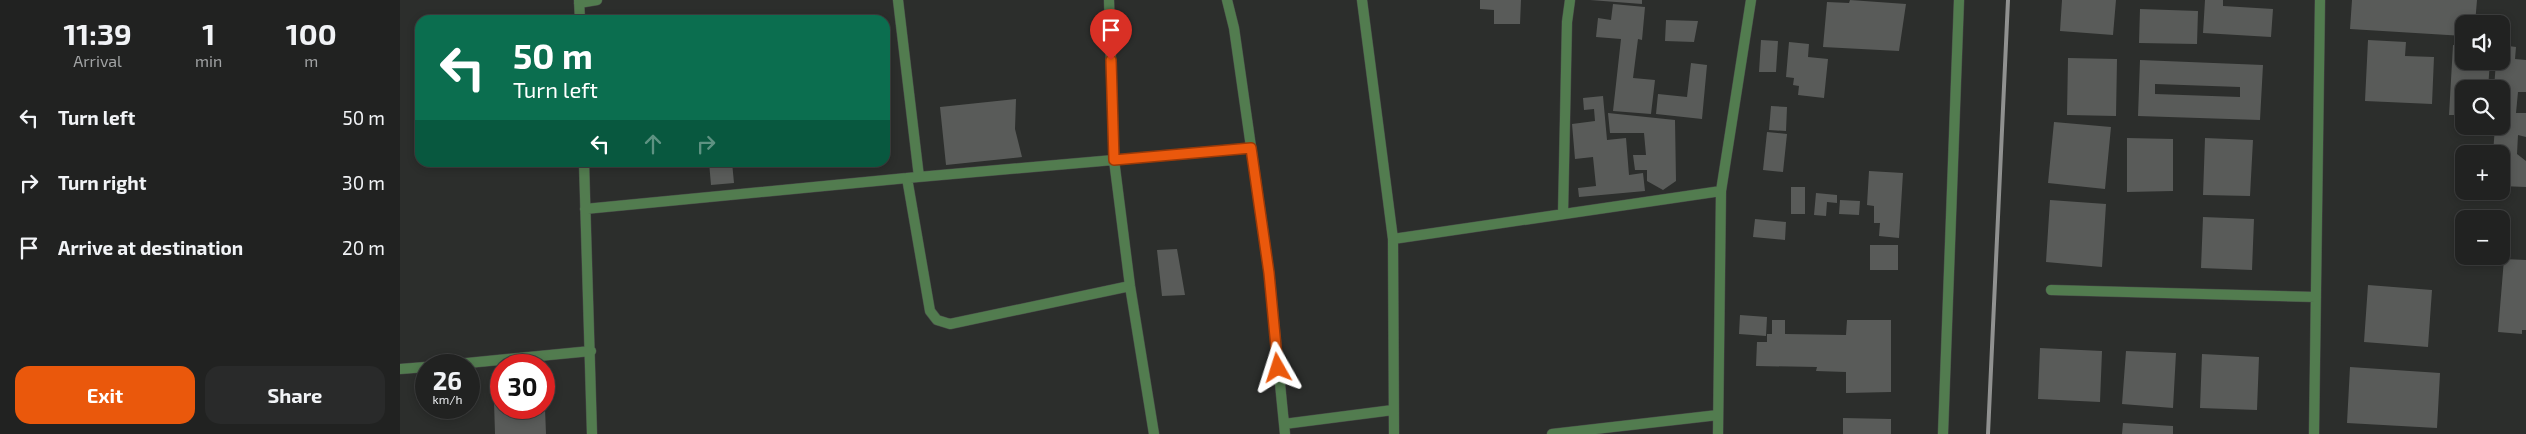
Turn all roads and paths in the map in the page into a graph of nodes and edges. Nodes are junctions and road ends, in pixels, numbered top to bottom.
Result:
1 (597, 0) edge
2 (898, 0) edge
3 (1109, 0) edge
4 (1227, 0) edge
5 (1362, 0) edge
6 (1570, 0) edge
7 (1751, 0) edge
8 (1959, 0) edge
9 (2320, 0) edge
10 (579, 1) edge
11 (580, 15) edge
12 (1251, 148) junction
13 (1114, 160) junction
14 (584, 167) edge
15 (918, 177) junction
16 (907, 178) junction
17 (1721, 190) junction
18 (585, 209) junction
19 (1563, 214) junction
20 (1393, 239) junction
21 (1130, 286) junction
22 (2050, 290) dead end
23 (2316, 297) junction
24 (591, 351) junction
25 (480, 362) edge
26 (415, 368) edge
27 (400, 370) edge
28 (1392, 410) junction
29 (1718, 415) junction
30 (1284, 429) edge
31 (592, 434) edge
32 (1154, 434) edge
33 (1394, 434) edge
34 (1552, 434) edge
35 (1718, 434) edge
36 (1943, 434) edge
37 (2314, 434) edge

1 - 10 street
2 - 15 street
3 - 13 street
4 - 12 street
5 - 20 street
6 - 19 street
7 - 17 street
8 - 36 street
9 - 23 street
10 - 11 street
12 - 13 street
12 - 30 street
13 - 15 street
13 - 21 street
14 - 18 street
15 - 16 street
16 - 18 street
16 - 21 street
17 - 19 street
17 - 29 street
18 - 24 street
19 - 20 street
20 - 28 street
21 - 32 street
22 - 23 street
23 - 37 street
24 - 25 street
24 - 31 street
26 - 27 street
28 - 30 street
28 - 33 street
29 - 34 street
29 - 35 street

